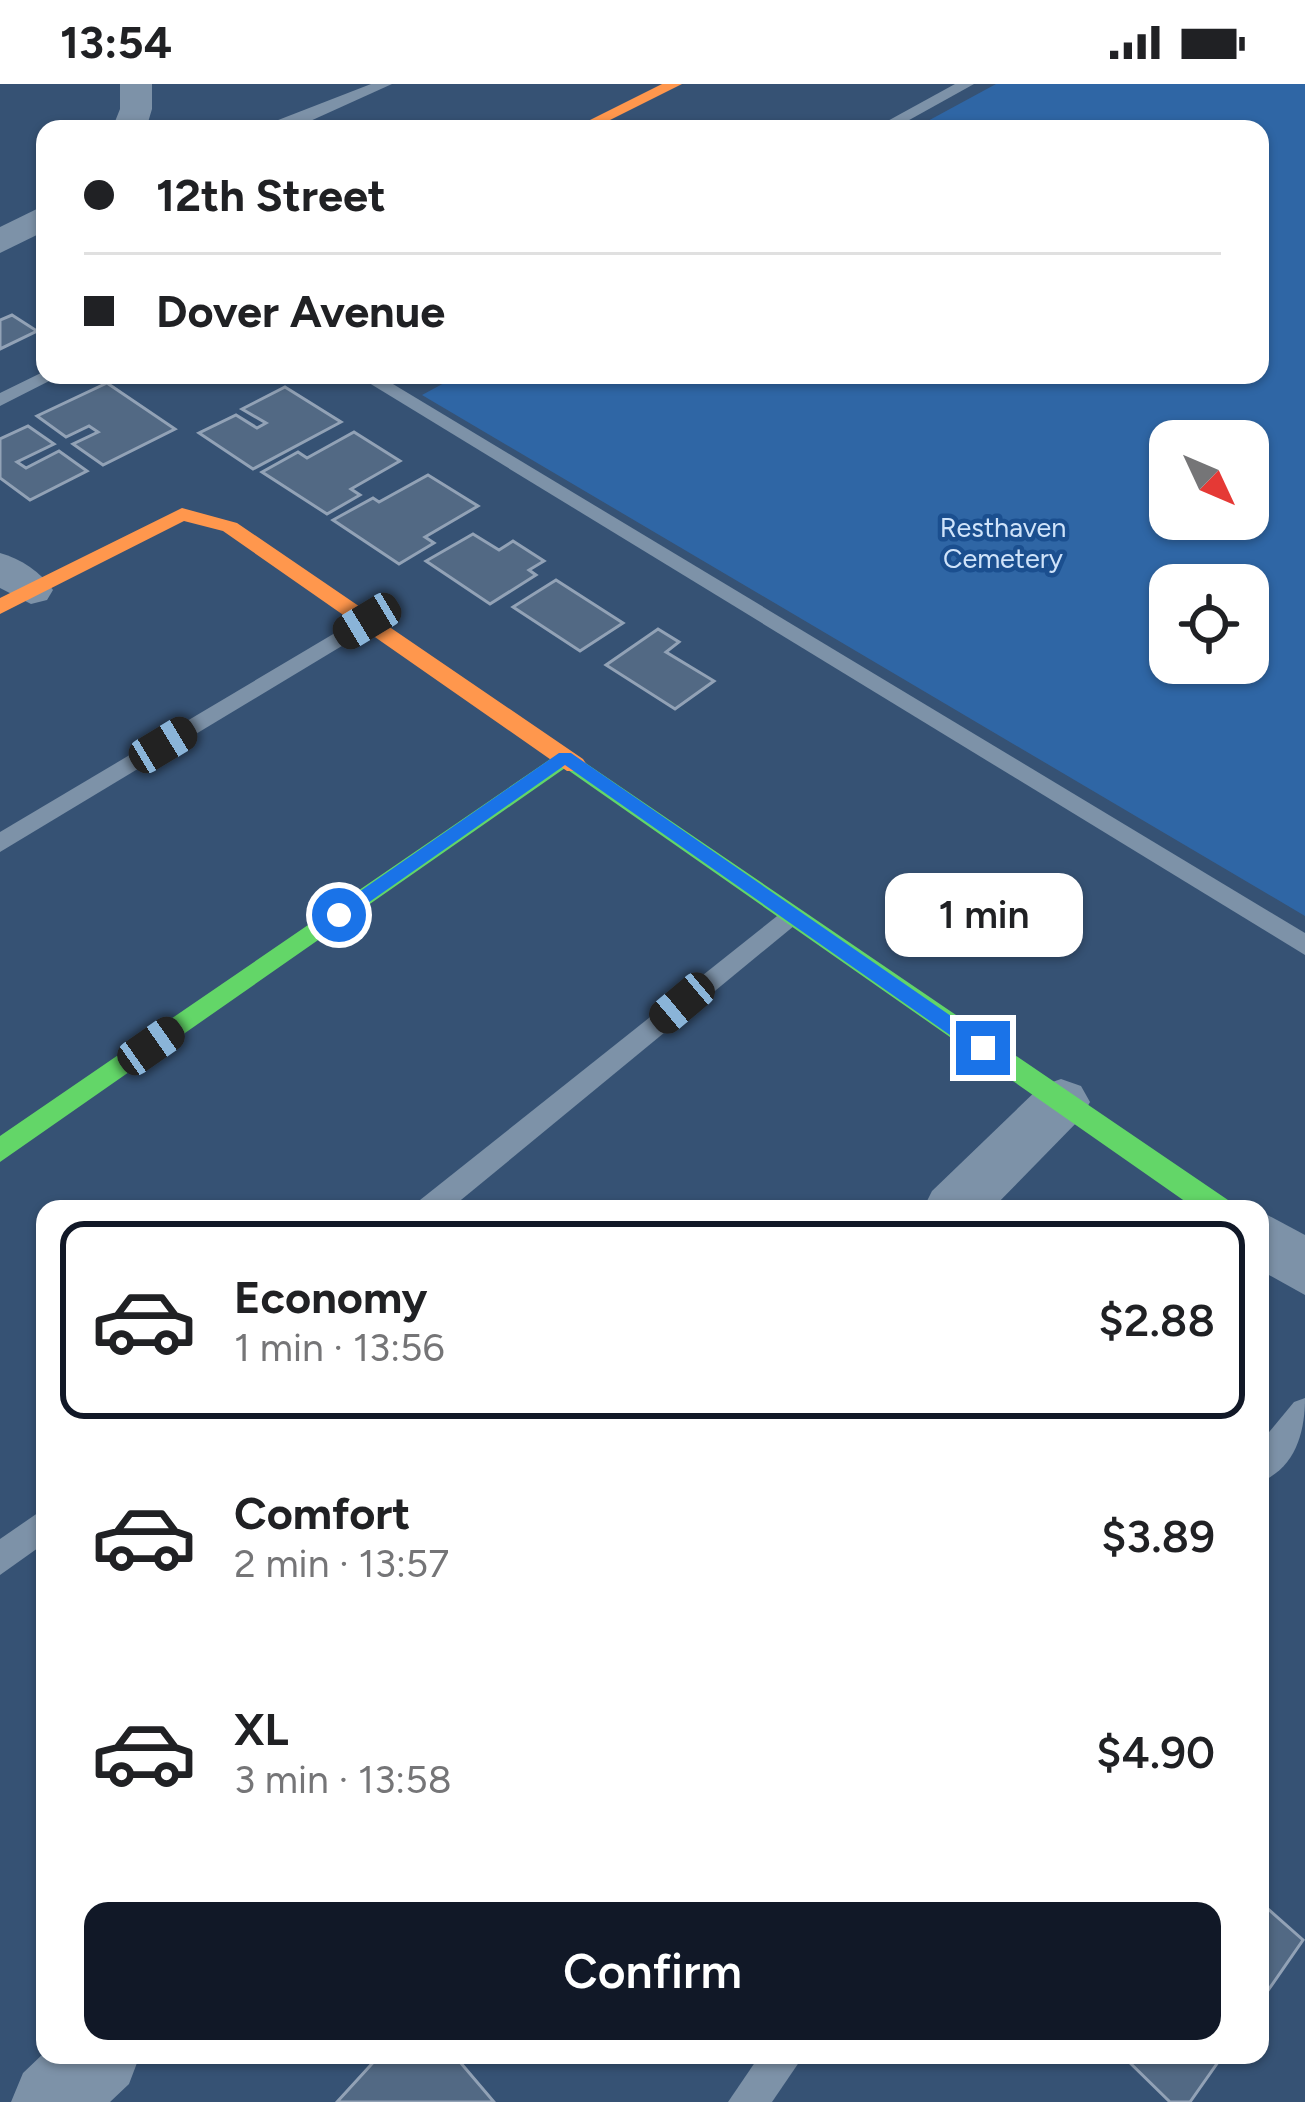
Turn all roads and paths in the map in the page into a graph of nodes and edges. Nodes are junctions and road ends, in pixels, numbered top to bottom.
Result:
1 (136, 84) edge
2 (384, 84) edge
3 (674, 84) edge
4 (967, 84) edge
5 (132, 120) edge
6 (300, 120) edge
7 (599, 120) edge
8 (898, 120) edge
9 (36, 224) edge
10 (0, 242) edge
11 (36, 383) edge
12 (379, 384) edge
13 (0, 400) edge
14 (10, 588) edge
15 (367, 621) junction
16 (565, 757) junction
17 (0, 843) edge
18 (791, 914) junction
19 (1305, 944) edge
20 (1060, 1102) junction
21 (0, 1151) edge
22 (441, 1200) edge
23 (962, 1200) edge
24 (1206, 1200) edge
25 (1269, 1243) edge
26 (1305, 1268) edge
27 (1305, 1412) edge
28 (1269, 1457) edge
29 (36, 1529) edge
30 (0, 1559) edge
31 (91, 2064) edge
32 (778, 2064) edge
33 (52, 2102) edge
34 (747, 2102) edge

1 - 5 street
2 - 6 lane
3 - 7 street
4 - 8 lane
9 - 10 street
11 - 13 lane
12 - 19 lane
14 - 15 street
15 - 16 street
15 - 17 lane
16 - 18 street
16 - 21 street
18 - 20 street
18 - 22 lane
20 - 23 street
20 - 24 street
25 - 26 street
27 - 28 lane
29 - 30 lane
31 - 33 street
32 - 34 lane

